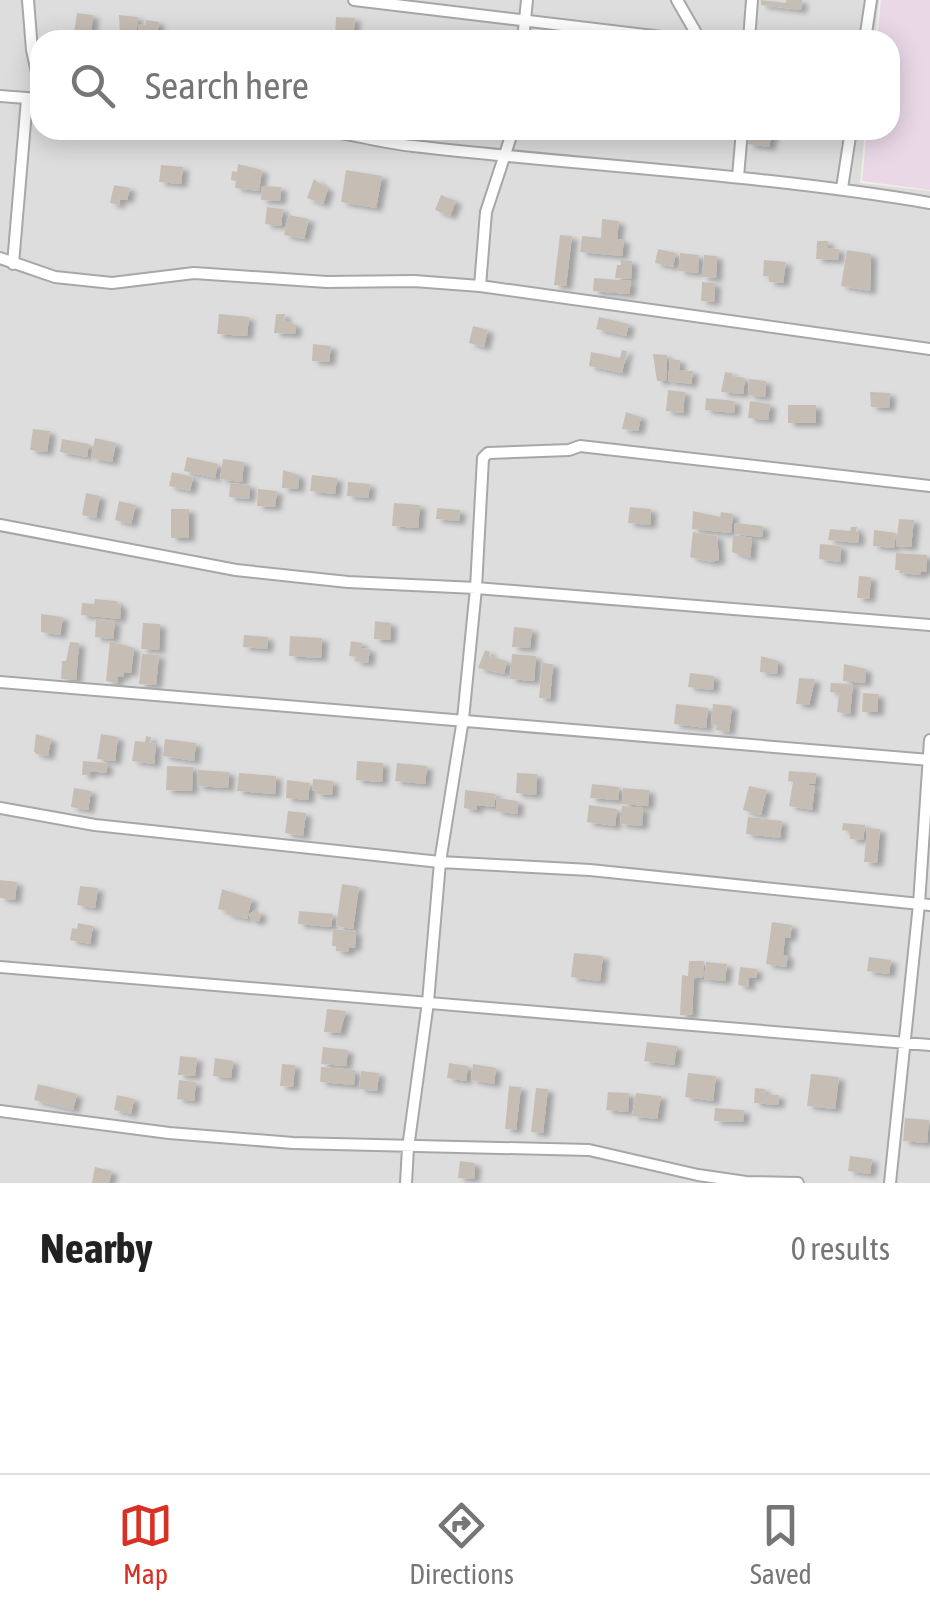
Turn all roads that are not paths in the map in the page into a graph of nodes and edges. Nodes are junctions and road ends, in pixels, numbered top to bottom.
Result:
1 (28, 0) edge
2 (354, 0) edge
3 (527, 0) edge
4 (677, 0) edge
5 (752, 0) edge
6 (871, 0) edge
7 (523, 19) junction
8 (30, 30) edge
9 (523, 30) edge
10 (609, 30) edge
11 (694, 30) edge
12 (750, 30) edge
13 (866, 30) edge
14 (0, 96) edge
15 (27, 99) joint
16 (376, 140) edge
17 (509, 140) edge
18 (741, 140) edge
19 (849, 140) edge
20 (502, 156) junction
21 (738, 176) junction
22 (842, 188) junction
23 (930, 204) edge
24 (0, 258) edge
25 (14, 264) junction
26 (480, 286) junction
27 (930, 350) edge
28 (930, 486) edge
29 (0, 525) edge
30 (476, 588) junction
31 (930, 626) edge
32 (0, 682) edge
33 (463, 719) junction
34 (930, 740) edge
35 (929, 760) edge
36 (0, 808) edge
37 (440, 862) junction
38 (925, 905) edge
39 (0, 967) edge
40 (428, 1002) junction
41 (904, 1042) junction
42 (930, 1045) edge
43 (0, 1111) edge
44 (408, 1148) junction
45 (406, 1183) edge
46 (798, 1183) edge
47 (890, 1183) edge

1 - 8 street
2 - 7 street
3 - 7 street
4 - 11 street
5 - 12 street
6 - 13 street
7 - 9 street
7 - 10 street
14 - 15 street
15 - 25 street
16 - 20 street
17 - 20 street
18 - 21 street
19 - 22 street
20 - 21 street
20 - 26 street
21 - 22 street
22 - 23 street
24 - 25 street
25 - 26 street
26 - 27 street
28 - 30 street
29 - 30 street
30 - 31 street
30 - 33 street
32 - 33 street
33 - 35 street
33 - 37 street
34 - 35 street
35 - 38 street
36 - 37 street
37 - 38 street
37 - 40 street
38 - 41 street
39 - 40 street
40 - 41 street
40 - 44 street
41 - 42 street
41 - 47 street
43 - 44 street
44 - 45 street
44 - 46 street

